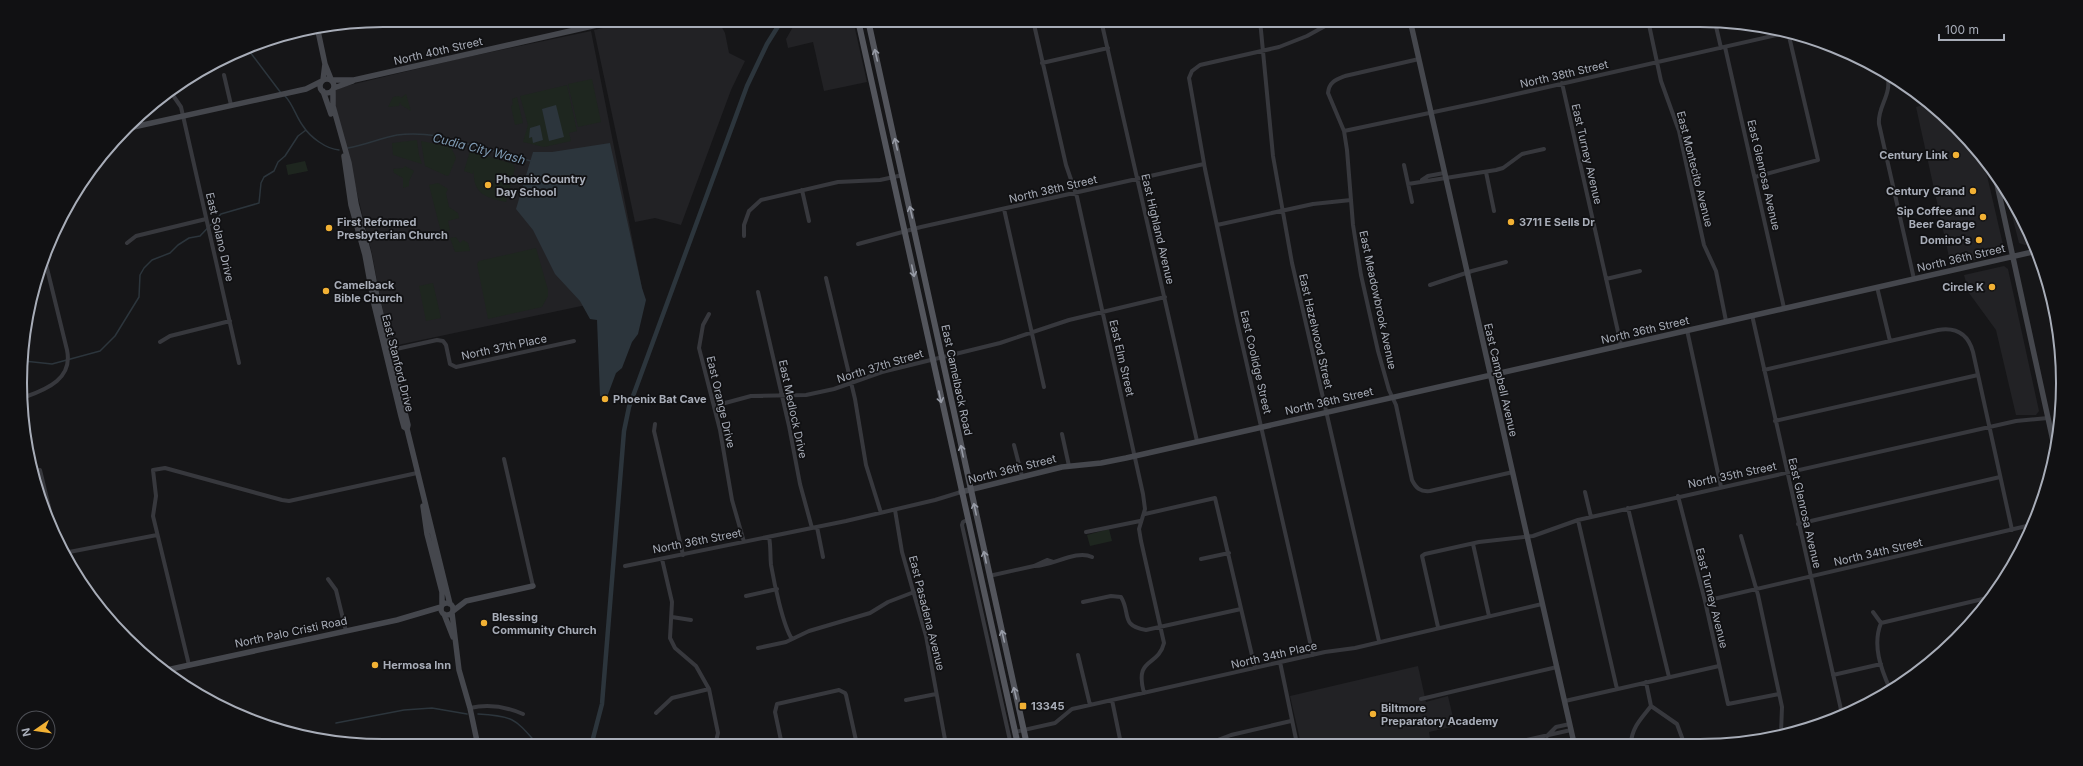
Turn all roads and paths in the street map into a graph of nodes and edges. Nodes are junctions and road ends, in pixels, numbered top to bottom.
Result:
1 (576, 27) edge
2 (860, 27) edge
3 (870, 27) edge
4 (1034, 27) edge
5 (1103, 27) edge
6 (1260, 27) edge
7 (1322, 27) edge
8 (1411, 27) edge
9 (1650, 27) edge
10 (1717, 28) edge
11 (318, 33) edge
12 (1773, 36) edge
13 (1791, 39) edge
14 (1723, 47) junction
15 (1108, 48) junction
16 (1262, 51) junction
17 (1418, 59) junction
18 (1657, 62) junction
19 (1042, 63) junction
20 (325, 64) junction
21 (224, 75) dead end
22 (331, 80) junction
23 (354, 80) junction
24 (322, 81) junction
25 (1888, 81) edge
26 (1562, 83) junction
27 (883, 88) junction
28 (306, 89) junction
29 (334, 89) junction
30 (873, 89) junction
31 (323, 91) junction
32 (173, 96) edge
33 (231, 105) junction
34 (1431, 113) junction
35 (182, 116) junction
36 (136, 126) edge
37 (1344, 131) junction
38 (1544, 149) dead end
39 (1204, 164) junction
40 (1404, 166) dead end
41 (1486, 172) junction
42 (903, 176) junction
43 (1444, 176) junction
44 (1755, 177) junction
45 (893, 178) junction
46 (1138, 179) junction
47 (1408, 184) junction
48 (1998, 188) edge
49 (802, 190) junction
50 (1076, 193) junction
51 (1351, 200) junction
52 (1412, 202) dead end
53 (1004, 209) junction
54 (1282, 211) junction
55 (1494, 211) dead end
56 (206, 219) junction
57 (809, 222) dead end
58 (1217, 225) junction
59 (915, 230) junction
60 (905, 233) junction
61 (744, 236) dead end
62 (127, 243) dead end
63 (858, 244) dead end
64 (2031, 252) edge
65 (2013, 256) junction
66 (1506, 262) dead end
67 (47, 267) edge
68 (1640, 271) dead end
69 (1466, 274) junction
70 (826, 278) dead end
71 (1606, 279) junction
72 (1914, 279) junction
73 (1430, 285) dead end
74 (1877, 287) junction
75 (758, 292) dead end
76 (1165, 297) junction
77 (1784, 308) junction
78 (1102, 312) junction
79 (708, 314) dead end
80 (1752, 315) junction
81 (230, 321) junction
82 (1726, 321) junction
83 (1687, 330) junction
84 (1032, 333) junction
85 (574, 341) dead end
86 (1890, 341) junction
87 (160, 342) dead end
88 (1621, 345) junction
89 (388, 351) junction
90 (942, 357) junction
91 (932, 359) junction
92 (240, 362) dead end
93 (1764, 370) junction
94 (1489, 375) junction
95 (1978, 375) junction
96 (851, 384) junction
97 (1044, 387) dead end
98 (782, 395) junction
99 (28, 396) edge
100 (1392, 397) junction
101 (714, 406) junction
102 (1326, 412) junction
103 (2048, 418) junction
104 (1775, 421) junction
105 (655, 424) dead end
106 (1989, 426) junction
107 (1262, 427) junction
108 (1062, 434) dead end
109 (2052, 436) edge
110 (1197, 441) junction
111 (1014, 445) dead end
112 (1135, 456) junction
113 (504, 459) dead end
114 (1069, 466) junction
115 (38, 470) edge
116 (1512, 472) junction
117 (1787, 472) junction
118 (417, 473) junction
119 (1022, 476) junction
120 (2000, 477) junction
121 (1721, 487) junction
122 (970, 489) junction
123 (422, 492) junction
124 (961, 492) junction
125 (1585, 492) dead end
126 (1678, 496) junction
127 (48, 502) edge
128 (1628, 508) junction
129 (895, 510) junction
130 (881, 513) junction
131 (1145, 514) junction
132 (1591, 517) junction
133 (1578, 520) junction
134 (1140, 521) junction
135 (1798, 524) junction
136 (2025, 526) edge
137 (815, 527) junction
138 (2012, 530) junction
139 (1086, 532) dead end
140 (157, 535) junction
141 (1741, 536) dead end
142 (769, 537) junction
143 (1527, 537) junction
144 (744, 542) junction
145 (1473, 544) junction
146 (70, 552) edge
147 (1229, 553) junction
148 (683, 555) junction
149 (823, 557) dead end
150 (1092, 557) dead end
151 (662, 559) junction
152 (1201, 559) dead end
153 (625, 566) dead end
154 (989, 576) junction
155 (1810, 576) junction
156 (328, 579) dead end
157 (533, 586) joint
158 (777, 589) junction
159 (1756, 589) junction
160 (914, 592) junction
161 (746, 596) dead end
162 (1983, 599) edge
163 (1705, 601) junction
164 (1083, 602) dead end
165 (1542, 604) junction
166 (442, 606) junction
167 (452, 608) junction
168 (1241, 609) junction
169 (1873, 612) dead end
170 (425, 613) junction
171 (444, 614) junction
172 (1490, 616) junction
173 (672, 617) junction
174 (691, 620) dead end
175 (1000, 623) junction
176 (1880, 623) junction
177 (988, 626) junction
178 (1438, 627) junction
179 (1161, 628) junction
180 (346, 631) junction
181 (792, 639) junction
182 (454, 641) junction
183 (1379, 641) junction
184 (758, 648) dead end
185 (1078, 655) dead end
186 (1313, 655) junction
187 (1280, 662) junction
188 (1881, 664) junction
189 (189, 665) junction
190 (1720, 666) junction
191 (1255, 668) junction
192 (1557, 668) junction
193 (171, 669) edge
194 (1833, 675) junction
195 (1669, 677) junction
196 (1646, 682) junction
197 (1889, 685) edge
198 (709, 689) junction
199 (1617, 689) junction
200 (1144, 693) junction
201 (936, 694) junction
202 (1779, 694) junction
203 (1421, 699) dead end
204 (906, 700) dead end
205 (1112, 700) junction
206 (1565, 701) junction
207 (1090, 705) junction
208 (1651, 706) junction
209 (470, 708) junction
210 (1841, 710) edge
211 (656, 713) dead end
212 (523, 714) dead end
213 (1291, 721) junction
214 (1570, 727) junction
215 (1554, 728) junction
216 (1781, 729) edge
217 (1024, 730) junction
218 (1015, 732) junction
219 (1555, 734) junction
220 (1547, 736) junction
221 (477, 739) edge
222 (716, 739) edge
223 (781, 739) edge
224 (856, 739) edge
225 (945, 739) edge
226 (1010, 739) edge
227 (1017, 739) edge
228 (1026, 739) edge
229 (1120, 739) edge
230 (1220, 739) edge
231 (1296, 739) edge
232 (1533, 739) edge
233 (1573, 739) edge
234 (1630, 739) edge
235 (1683, 739) edge

1 - 23 street, North 40th Street
2 - 30 main road, East Camelback Road
27 -> 3 main road, East Camelback Road
4 - 19 street, East Elm Street
5 - 15 street, East Highland Avenue
6 - 16 street, East Hazelwood Street
7 - 16 street
8 - 17 street, East Campbell Avenue
9 - 18 street, East Montecito Avenue
10 - 14 street, East Glenrosa Avenue
11 - 20 street
12 - 14 street, North 38th Street
13 - 44 street, North 38th Street
14 - 18 street, North 38th Street
14 - 44 street, East Glenrosa Avenue
15 - 19 street
15 - 46 street, East Highland Avenue
16 - 39 street, East Coolidge Street
16 - 54 street, East Hazelwood Street
17 - 34 street, East Campbell Avenue
17 - 37 street, East Meadowbrook Avenue
18 - 26 street, North 38th Street
18 - 82 street, East Montecito Avenue
19 - 50 street, East Elm Street
20 - 22 street
20 - 24 street
21 - 33 street
22 - 23 street, North 40th Street
22 - 24 street
22 - 29 street
23 - 29 street, North 40th Street
24 - 28 street
24 - 31 street
25 - 72 street
26 - 34 street, North 38th Street
26 - 71 street, East Turney Avenue
27 - 30 main road
42 -> 27 main road, East Camelback Road
28 - 31 street
28 - 33 street
29 - 31 street
29 - 89 street, East Stanford Drive
30 - 45 main road, East Camelback Road
31 - 89 street, East Stanford Drive
32 - 35 street, East Solano Drive
33 - 35 street
34 - 37 street, North 38th Street
34 - 43 street, East Campbell Avenue
35 - 36 street
35 - 56 street, East Solano Drive
37 - 51 street, East Meadowbrook Avenue
38 - 41 street
39 - 46 street, North 38th Street
39 - 58 street, East Coolidge Street
40 - 47 street
41 - 43 street
41 - 55 street
42 - 45 street
59 -> 42 main road, East Camelback Road
43 - 47 street
43 - 69 street, East Campbell Avenue
44 - 77 street, East Glenrosa Avenue
45 - 49 street
45 - 60 main road, East Camelback Road
46 - 50 street, North 38th Street
46 - 76 street, East Highland Avenue
47 - 52 street
48 - 65 street
49 - 57 street
49 - 61 street
50 - 53 street, North 38th Street
50 - 78 street, East Elm Street
51 - 54 street
51 - 100 street, East Meadowbrook Avenue
53 - 59 street, North 38th Street
53 - 84 street
54 - 58 street
54 - 102 street, East Hazelwood Street
56 - 62 street
56 - 81 street, East Solano Drive
58 - 107 street, East Coolidge Street
59 - 60 street, North 38th Street
59 - 90 main road, East Camelback Road
60 - 63 street
60 -> 91 main road, East Camelback Road
64 - 65 street, North 36th Street
65 - 72 street, North 36th Street
65 - 103 street
66 - 69 street
67 - 99 street
68 - 71 street
69 - 73 street
69 - 94 street, East Campbell Avenue
70 - 96 street
71 - 88 street, East Turney Avenue
72 - 74 street, North 36th Street
74 - 77 street, North 36th Street
74 - 86 street
75 - 98 street, East Medlock Drive
76 - 78 street, North 37th Street
76 - 110 street, East Highland Avenue
77 - 80 street, North 36th Street
78 - 84 street, North 37th Street
78 - 112 street, East Elm Street
79 - 101 street, East Orange Drive
80 - 82 street, North 36th Street
80 - 93 street, East Glenrosa Avenue
81 - 87 street
81 - 92 street, East Solano Drive
82 - 83 street, North 36th Street
83 - 88 street, North 36th Street
83 - 121 street
84 - 90 street, North 37th Street
84 - 97 street
85 - 89 street, North 37th Place
86 - 93 street
86 - 95 street
88 - 94 street, North 36th Street
89 - 118 street, East Stanford Drive
90 - 91 street, North 37th Street
122 -> 90 main road, East Camelback Road
91 - 96 street, North 37th Street
91 -> 124 main road, East Camelback Road
93 - 104 street, East Glenrosa Avenue
94 - 100 street, North 36th Street
94 - 116 street, East Campbell Avenue
95 - 104 street
95 - 106 street
96 - 98 street, North 37th Street
96 - 130 street
98 - 101 street, North 37th Street
98 - 137 street, East Medlock Drive
100 - 102 street, North 36th Street
100 - 116 street, East Meadowbrook Avenue
101 - 144 street, East Orange Drive
102 - 107 street, North 36th Street
102 - 183 street, East Hazelwood Street
103 - 106 street, North 35th Street
103 - 109 street
104 - 117 street, East Glenrosa Avenue
105 - 148 street
106 - 117 street, North 35th Street
106 - 120 street
107 - 110 street, North 36th Street
107 - 186 street, East Coolidge Street
108 - 114 street
110 - 112 street, North 36th Street
111 - 119 street
112 - 114 street, North 36th Street
112 - 131 street, East Elm Street
113 - 157 street
114 - 119 street, North 36th Street
115 - 127 street
116 - 143 street, East Campbell Avenue
117 - 121 street, North 35th Street
117 - 135 street, East Glenrosa Avenue
118 - 123 street, East Stanford Drive
118 - 140 street
119 - 122 street, North 36th Street
120 - 135 street
120 - 138 street
121 - 126 street, North 35th Street
122 - 124 street, North 36th Street
154 -> 122 main road, East Camelback Road
123 - 166 street, East Stanford Drive
123 - 167 street, East Stanford Drive
124 - 129 street, North 36th Street
124 - 177 main road, East Camelback Road
125 - 132 street
126 - 128 street, North 35th Street
126 - 163 street, East Turney Avenue
128 - 132 street, North 35th Street
128 - 195 street
129 - 130 street, North 36th Street
129 - 160 street, East Pasadena Avenue
130 - 137 street, North 36th Street
131 - 134 street
131 - 147 street
132 - 133 street, North 35th Street
133 - 143 street, North 35th Street
133 - 199 street
134 - 139 street
134 - 179 street
135 - 155 street, East Glenrosa Avenue
136 - 138 street, North 34th Street
137 - 142 street, North 36th Street
137 - 149 street, East Medlock Drive
138 - 155 street, North 34th Street
140 - 146 street
140 - 189 street
141 - 159 street
142 - 144 street, North 36th Street
142 - 158 street
143 - 145 street, North 35th Street
143 - 165 street, East Campbell Avenue
144 - 148 street, North 36th Street
145 - 172 street
145 - 178 street, North 35th Street
147 - 152 street
147 - 168 street
148 - 151 street, North 36th Street
150 - 154 street
151 - 153 street, North 36th Street
151 - 173 street
154 - 175 main road, East Camelback Road
155 - 159 street, North 34th Street
155 - 194 street, East Glenrosa Avenue
156 - 180 street
157 - 167 street
158 - 161 street
158 - 181 street
159 - 163 street, North 34th Street
159 - 202 street
160 - 181 street
160 - 201 street, East Pasadena Avenue
162 - 176 street
163 - 190 street, East Turney Avenue
164 - 179 street
165 - 172 street, North 34th Place
165 - 192 street, East Campbell Avenue
166 - 167 street, North Palo Cristi Road
166 - 170 street, North Palo Cristi Road
166 - 171 street, East Stanford Drive
167 - 171 street, North Palo Cristi Road
167 - 182 street, East Stanford Drive
168 - 179 street
168 - 191 street
169 - 176 street
170 - 171 street, North Palo Cristi Road
170 - 180 street, North Palo Cristi Road
171 - 182 street, East Stanford Drive
172 - 178 street, North 34th Place
173 - 174 street
173 - 198 street
175 - 177 main road
217 -> 175 main road, East Camelback Road
176 - 188 street
177 - 218 main road, East Camelback Road
177 - 226 street, East Camelback Road
178 - 183 street, North 34th Place
179 - 200 street
180 - 189 street, North Palo Cristi Road
181 - 184 street
182 - 209 street, East Stanford Drive
183 - 186 street, North 34th Place
185 - 207 street
186 - 187 street, North 34th Place
187 - 191 street, North 34th Place
187 - 213 street
188 - 194 street
188 - 197 street
189 - 193 street, North Palo Cristi Road
190 - 195 street
190 - 202 street, East Turney Avenue
191 - 200 street, North 34th Place
192 - 203 street
192 - 206 street, East Campbell Avenue
194 - 210 street, East Glenrosa Avenue
195 - 196 street
196 - 199 street
196 - 208 street
198 - 211 street
198 - 222 street
199 - 206 street
200 - 205 street, North 34th Place
201 - 204 street
201 - 225 street, East Pasadena Avenue
202 - 216 street
205 - 207 street, North 34th Place
205 - 229 street
206 - 214 street, East Campbell Avenue
207 - 217 street, North 34th Place
208 - 234 street
208 - 235 street
209 - 212 street
209 - 221 street, East Stanford Drive
213 - 230 street
213 - 231 street
214 - 215 street
214 - 219 street
214 - 233 street, East Campbell Avenue
215 - 219 street
215 - 220 street
217 - 218 street, North 34th Place
217 - 228 main road, East Camelback Road
218 - 227 main road, East Camelback Road
219 - 220 street
220 - 232 street
223 - 224 street

